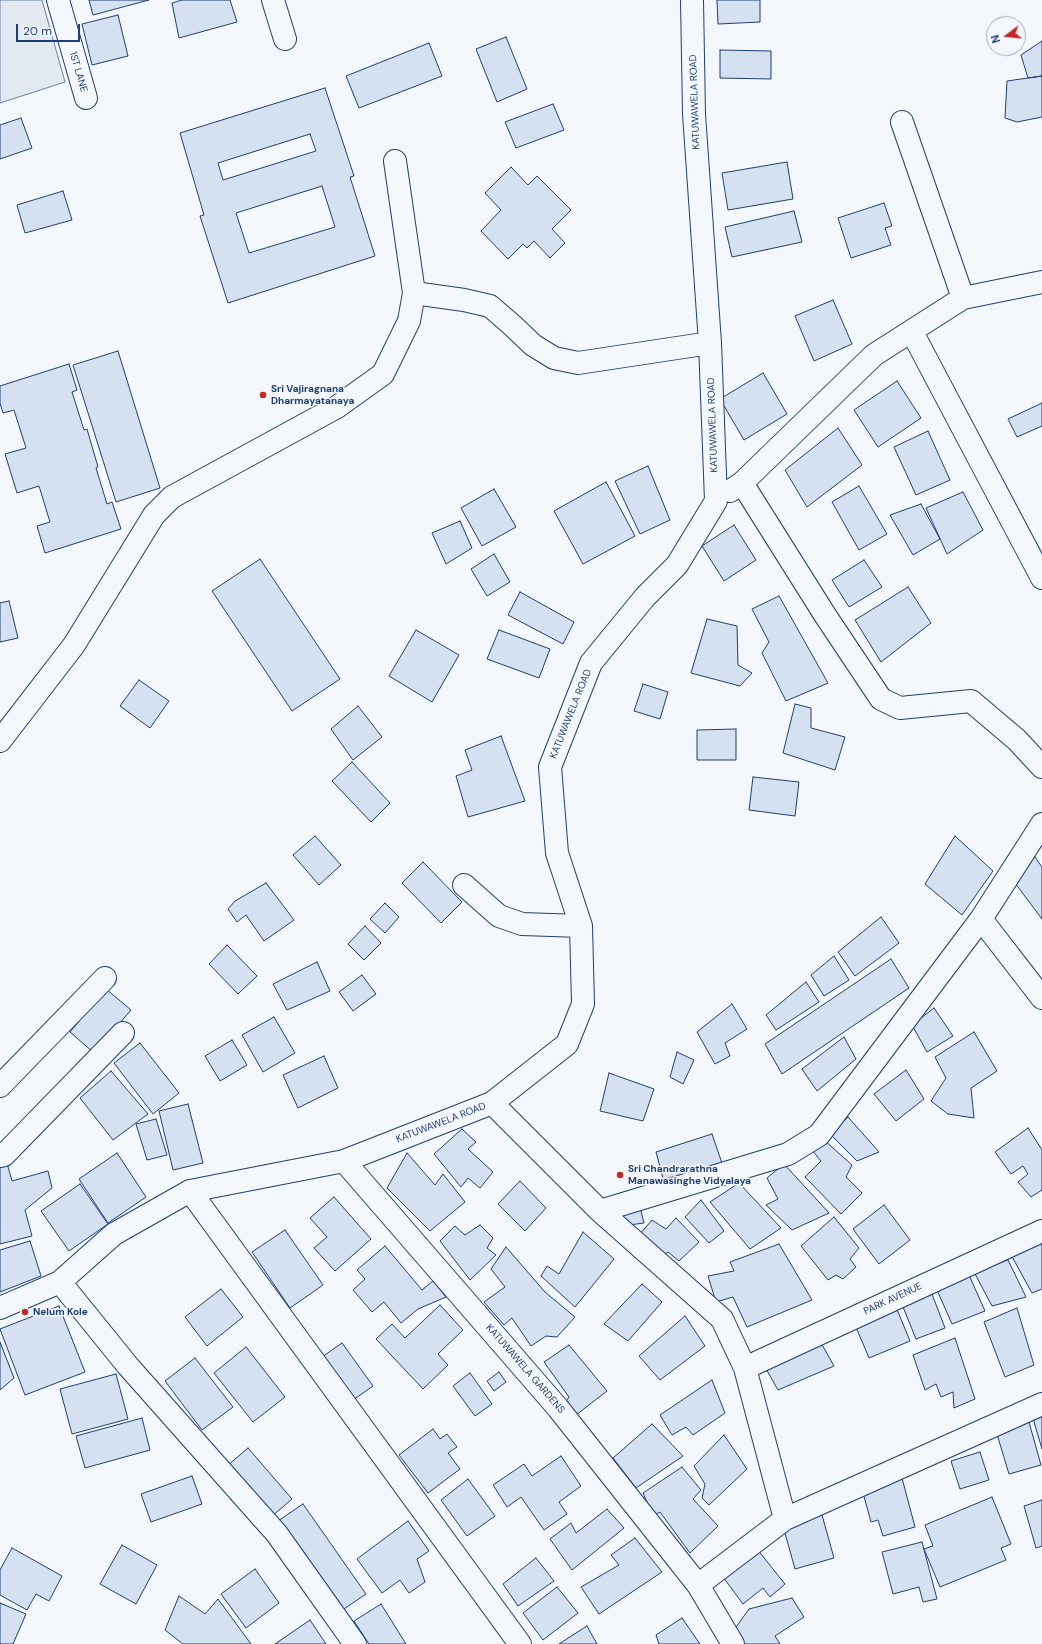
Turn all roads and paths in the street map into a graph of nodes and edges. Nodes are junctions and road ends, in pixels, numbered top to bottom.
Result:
1 (58, 0) edge
2 (273, 0) edge
3 (692, 0) edge
4 (285, 39) dead end
5 (86, 98) dead end
6 (902, 122) dead end
7 (395, 161) dead end
8 (1042, 282) edge
9 (414, 293) junction
10 (963, 298) junction
11 (912, 332) junction
12 (710, 343) junction
13 (742, 483) junction
14 (716, 501) junction
15 (1042, 578) edge
16 (0, 741) edge
17 (1042, 767) edge
18 (1042, 824) edge
19 (464, 885) dead end
20 (981, 919) junction
21 (581, 926) junction
22 (105, 978) dead end
23 (1042, 998) edge
24 (123, 1033) dead end
25 (0, 1086) edge
26 (492, 1104) junction
27 (0, 1156) edge
28 (344, 1161) junction
29 (190, 1192) junction
30 (600, 1210) junction
31 (1042, 1231) edge
32 (60, 1282) junction
33 (0, 1308) edge
34 (745, 1368) junction
35 (1042, 1404) edge
36 (785, 1519) junction
37 (698, 1585) junction
38 (355, 1644) edge
39 (520, 1644) edge
40 (733, 1644) edge

1 - 5 street, 1ST LANE
2 - 4 street
3 - 12 street, KATUWAWELA ROAD
6 - 10 street
7 - 9 street
8 - 10 street
9 - 12 street
9 - 16 street
10 - 11 street
11 - 13 street
11 - 15 street
12 - 14 street, KATUWAWELA ROAD
13 - 14 street
13 - 17 street
14 - 21 street, KATUWAWELA ROAD
18 - 20 street
19 - 21 street
20 - 23 street
20 - 30 street
21 - 26 street, KATUWAWELA ROAD
22 - 25 street
24 - 27 street
26 - 28 street, KATUWAWELA ROAD
26 - 30 street
28 - 29 street, KATUWAWELA ROAD
28 - 37 street, KATUWAWELA GARDENS
29 - 32 street, KATUWAWELA ROAD
29 - 39 street
30 - 34 street
31 - 34 street, PARK AVENUE
32 - 33 street, KATUWAWELA ROAD
32 - 38 street
34 - 36 street
35 - 36 street
36 - 37 street
37 - 40 street, KATUWAWELA GARDENS

